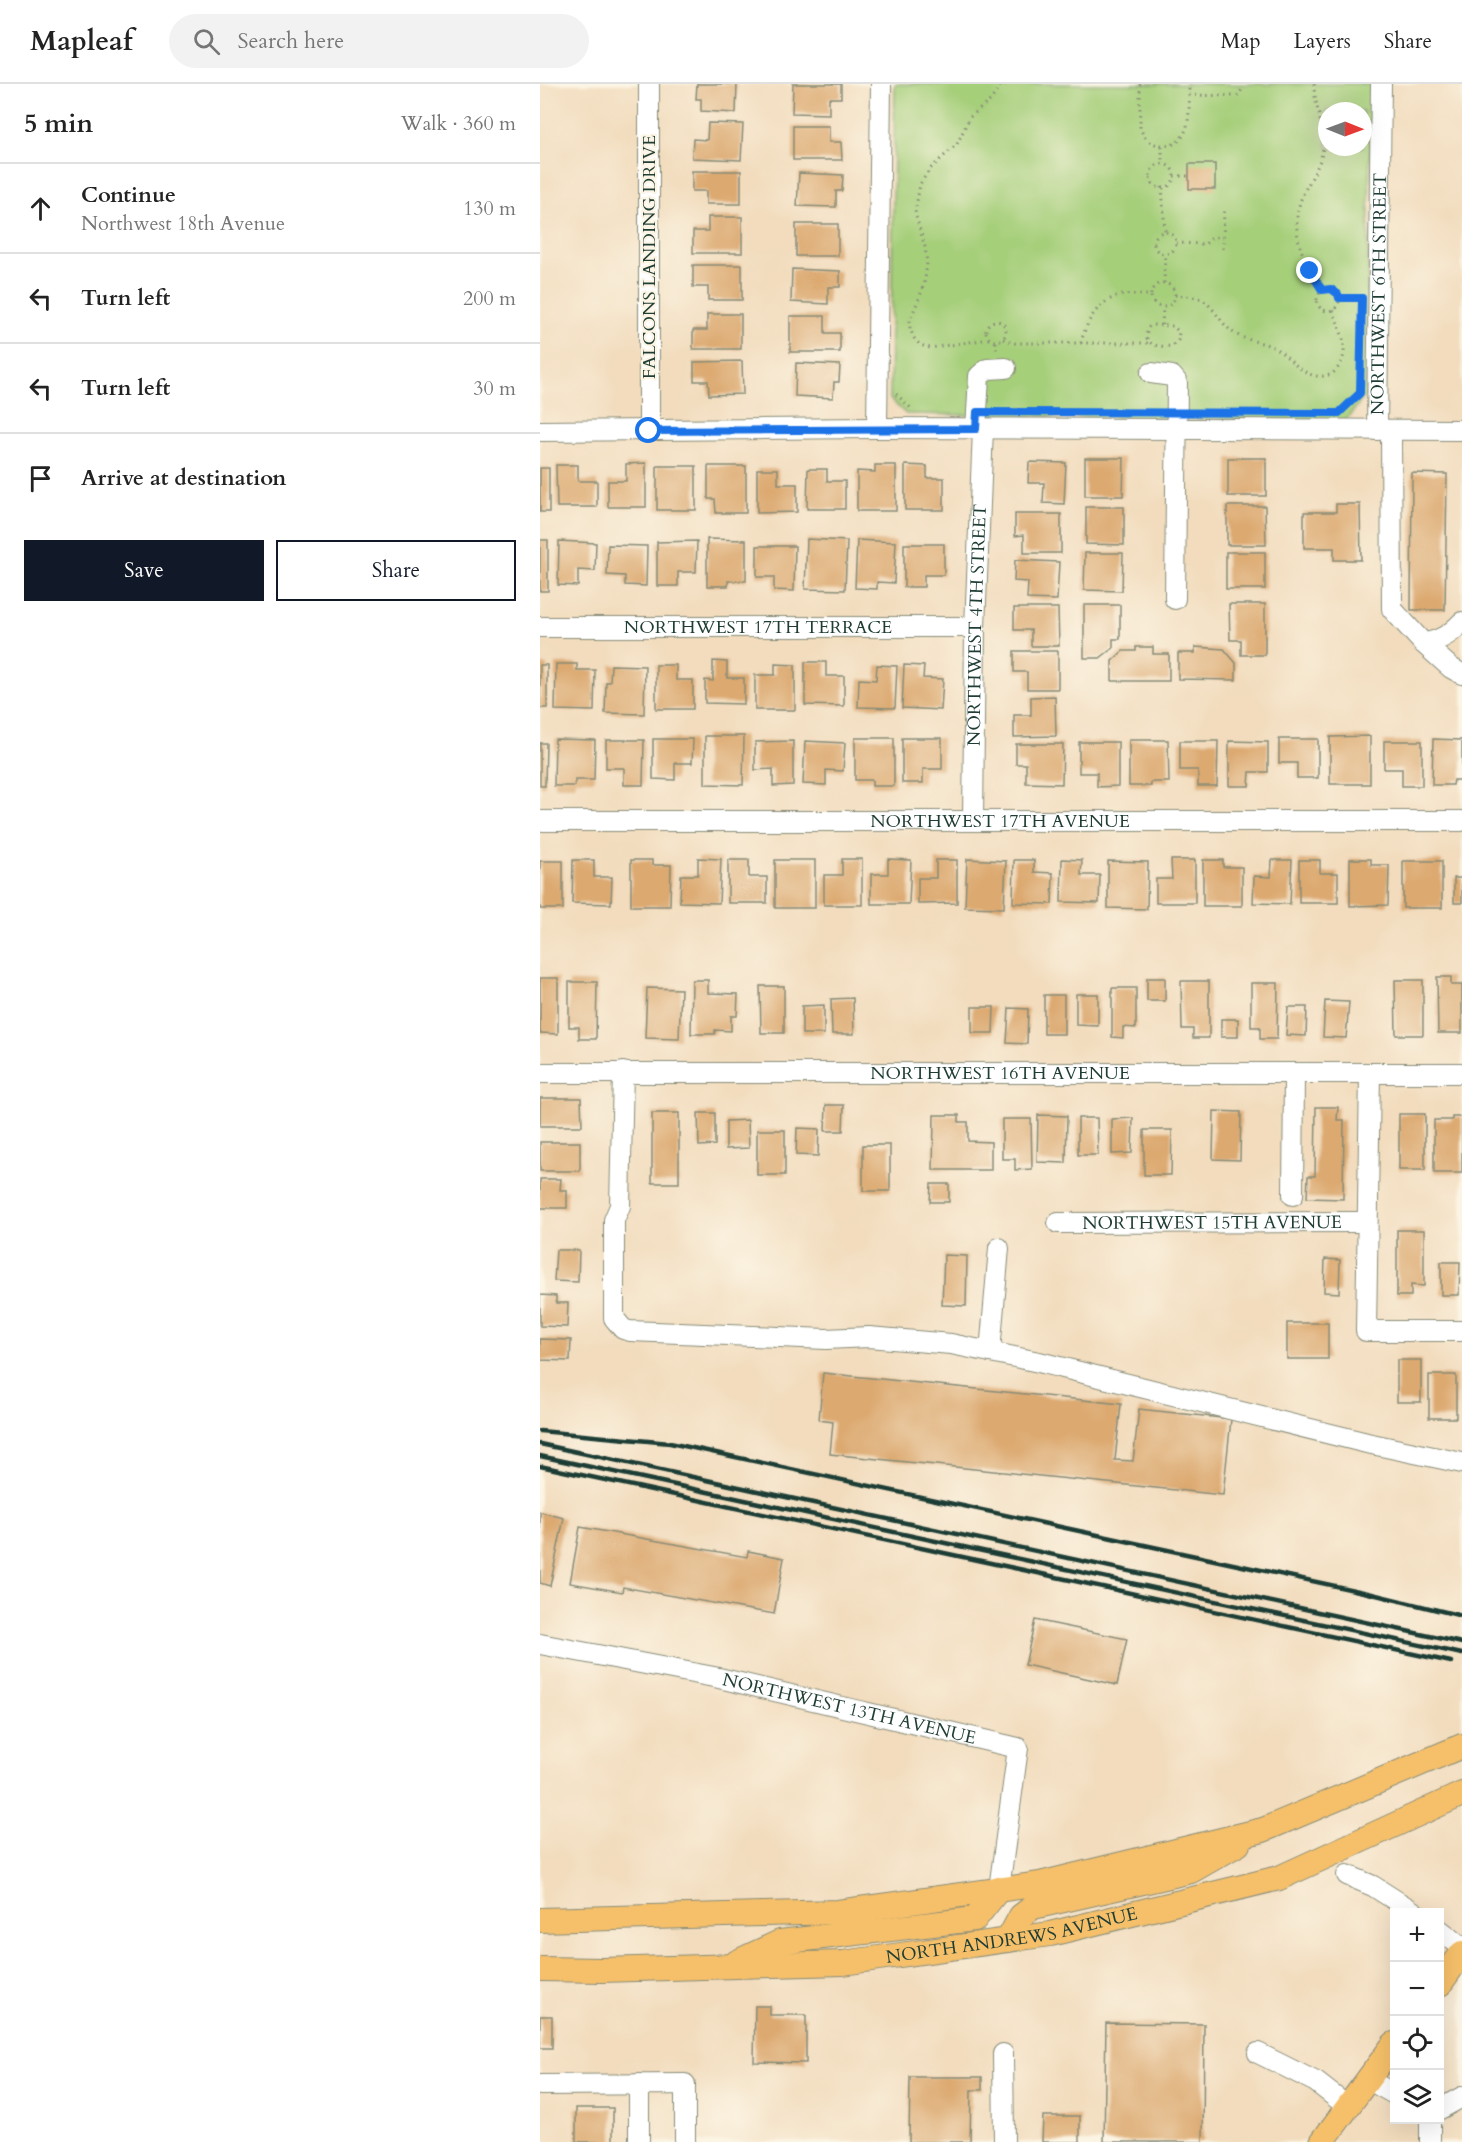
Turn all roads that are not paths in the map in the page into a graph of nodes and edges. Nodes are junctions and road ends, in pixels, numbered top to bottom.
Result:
1 (649, 84) edge
2 (881, 84) edge
3 (1382, 84) edge
4 (1006, 368) dead end
5 (1151, 373) dead end
6 (877, 428) junction
7 (980, 429) junction
8 (1178, 429) junction
9 (1384, 430) junction
10 (1462, 430) edge
11 (540, 431) edge
12 (649, 431) junction
13 (1175, 599) dead end
14 (1462, 622) edge
15 (540, 627) edge
16 (975, 627) junction
17 (1423, 643) junction
18 (1462, 674) edge
19 (540, 821) edge
20 (973, 821) junction
21 (1462, 821) edge
22 (623, 1072) junction
23 (540, 1073) edge
24 (1294, 1073) junction
25 (1370, 1073) junction
26 (1462, 1073) edge
27 (1293, 1195) dead end
28 (1367, 1222) junction
29 (1058, 1223) dead end
30 (999, 1248) dead end
31 (1462, 1331) edge
32 (990, 1352) junction
33 (1462, 1463) edge
34 (540, 1644) edge
35 (1462, 1746) edge
36 (1462, 1794) edge
37 (1263, 1830) junction
38 (1347, 1875) dead end
39 (999, 1889) junction
40 (1408, 1908) edge
41 (540, 1920) edge
42 (1444, 1933) edge
43 (1008, 1940) junction
44 (1462, 1947) edge
45 (1462, 1953) edge
46 (726, 1966) junction
47 (540, 1969) edge
48 (1444, 1978) edge
49 (1390, 2051) edge
50 (1258, 2053) dead end
51 (1003, 2054) dead end
52 (1368, 2080) junction
53 (639, 2084) junction
54 (540, 2085) edge
55 (1390, 2091) edge
56 (1462, 2097) edge
57 (1348, 2107) junction
58 (1444, 2107) edge
59 (1430, 2124) edge
60 (639, 2142) edge
61 (685, 2142) edge
62 (1004, 2142) edge
63 (1322, 2142) edge
64 (1430, 2142) edge

1 - 12 street, FALCONS LANDING DRIVE
2 - 6 street
3 - 9 street, NORTHWEST 6TH STREET
4 - 7 street, NORTHWEST 4TH STREET
5 - 8 street
6 - 7 street
6 - 12 street
7 - 8 street
7 - 16 street, NORTHWEST 4TH STREET
8 - 9 street
8 - 13 street
9 - 10 street
9 - 17 street, NORTHWEST 6TH STREET
11 - 12 street
14 - 17 street
15 - 16 street, NORTHWEST 17TH TERRACE
16 - 20 street, NORTHWEST 4TH STREET
17 - 18 street, NORTHWEST 6TH STREET
19 - 20 street, NORTHWEST 17TH AVENUE
20 - 21 street, NORTHWEST 17TH AVENUE
22 - 23 street, NORTHWEST 16TH AVENUE
22 - 24 street, NORTHWEST 16TH AVENUE
22 - 32 street
24 - 25 street, NORTHWEST 16TH AVENUE
24 - 27 street
25 - 26 street, NORTHWEST 16TH AVENUE
25 - 28 street
28 - 29 street, NORTHWEST 15TH AVENUE
28 - 31 street
30 - 32 street
32 - 33 street
34 - 39 street, NORTHWEST 13TH AVENUE
35 - 37 main road
36 - 43 main road, NORTH ANDREWS AVENUE
37 - 39 main road
37 - 43 main road
38 - 40 street
39 - 41 main road
39 - 46 main road
42 - 44 street
43 - 46 main road, NORTH ANDREWS AVENUE
45 - 48 main road
46 - 47 main road, NORTH ANDREWS AVENUE
49 - 52 main road
50 - 57 street
51 - 62 street
52 - 55 street
52 - 57 main road
53 - 54 street
53 - 60 street
53 - 61 street
56 - 58 street
57 - 63 main road
59 - 64 street

